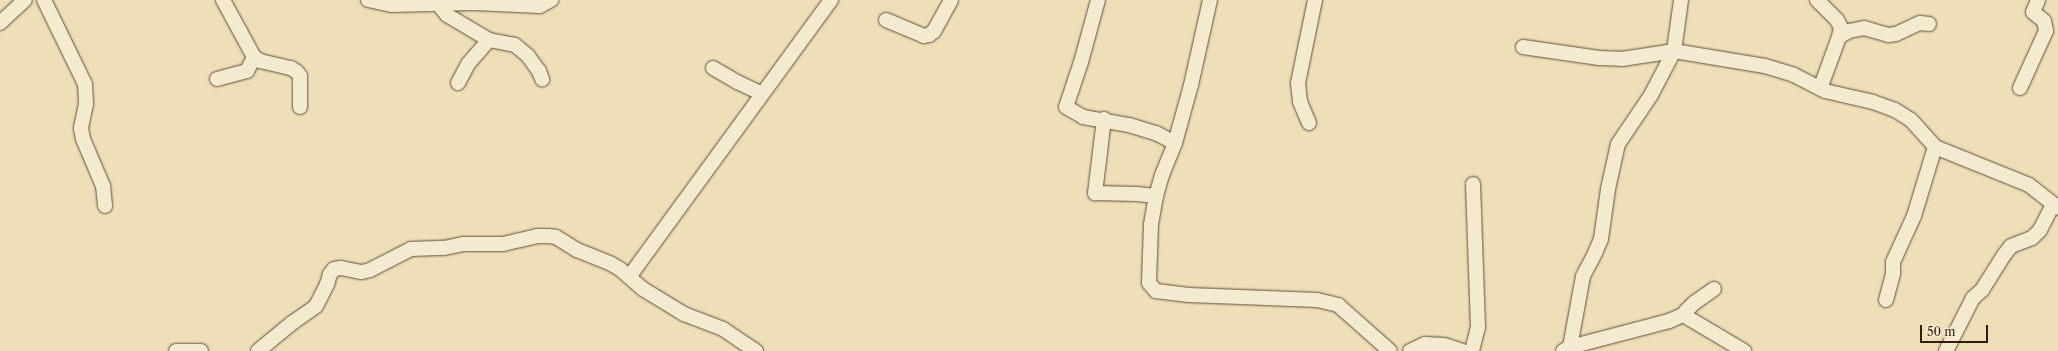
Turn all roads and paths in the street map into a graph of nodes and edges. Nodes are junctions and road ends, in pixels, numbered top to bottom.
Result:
1 (25, 0) edge
2 (44, 0) edge
3 (223, 0) edge
4 (368, 0) edge
5 (552, 0) edge
6 (831, 0) edge
7 (951, 0) edge
8 (1098, 0) edge
9 (1210, 0) edge
10 (1315, 0) edge
11 (1681, 0) edge
12 (1817, 0) edge
13 (2038, 0) edge
14 (433, 3) edge
15 (886, 20) dead end
16 (0, 23) edge
17 (1929, 24) dead end
18 (1839, 37) junction
19 (489, 40) junction
20 (1523, 47) dead end
21 (1674, 51) junction
22 (254, 57) junction
23 (713, 68) dead end
24 (217, 79) dead end
25 (542, 79) dead end
26 (458, 83) dead end
27 (2020, 88) dead end
28 (1820, 89) junction
29 (761, 93) junction
30 (300, 107) dead end
31 (1104, 119) junction
32 (1309, 123) dead end
33 (1176, 143) junction
34 (1935, 147) junction
35 (1474, 184) dead end
36 (1156, 196) junction
37 (105, 206) dead end
38 (2055, 206) edge
39 (629, 277) junction
40 (1714, 289) dead end
41 (1886, 300) dead end
42 (1685, 314) junction
43 (1567, 350) edge
44 (176, 351) edge
45 (201, 351) edge
46 (258, 351) edge
47 (756, 351) edge
48 (1390, 351) edge
49 (1410, 351) edge
50 (1464, 351) edge
51 (1472, 351) edge
52 (1744, 351) edge
53 (1946, 351) edge

1 - 16 street
2 - 37 street
3 - 22 street
4 - 14 street
5 - 14 street
6 - 29 street
7 - 15 street
8 - 31 street
9 - 33 street
10 - 32 street
11 - 21 street
12 - 18 street
13 - 27 street
14 - 19 street
17 - 18 street
18 - 28 street
19 - 25 street
19 - 26 street
20 - 21 street
21 - 28 street
21 - 43 street
22 - 24 street
22 - 30 street
23 - 29 street
28 - 34 street
29 - 39 street
31 - 33 street
31 - 36 street
33 - 36 street
34 - 38 street
34 - 41 street
35 - 51 street
36 - 48 street
38 - 53 street
39 - 46 street
39 - 47 street
40 - 42 street
42 - 43 street
42 - 52 street
44 - 45 street
49 - 50 street

